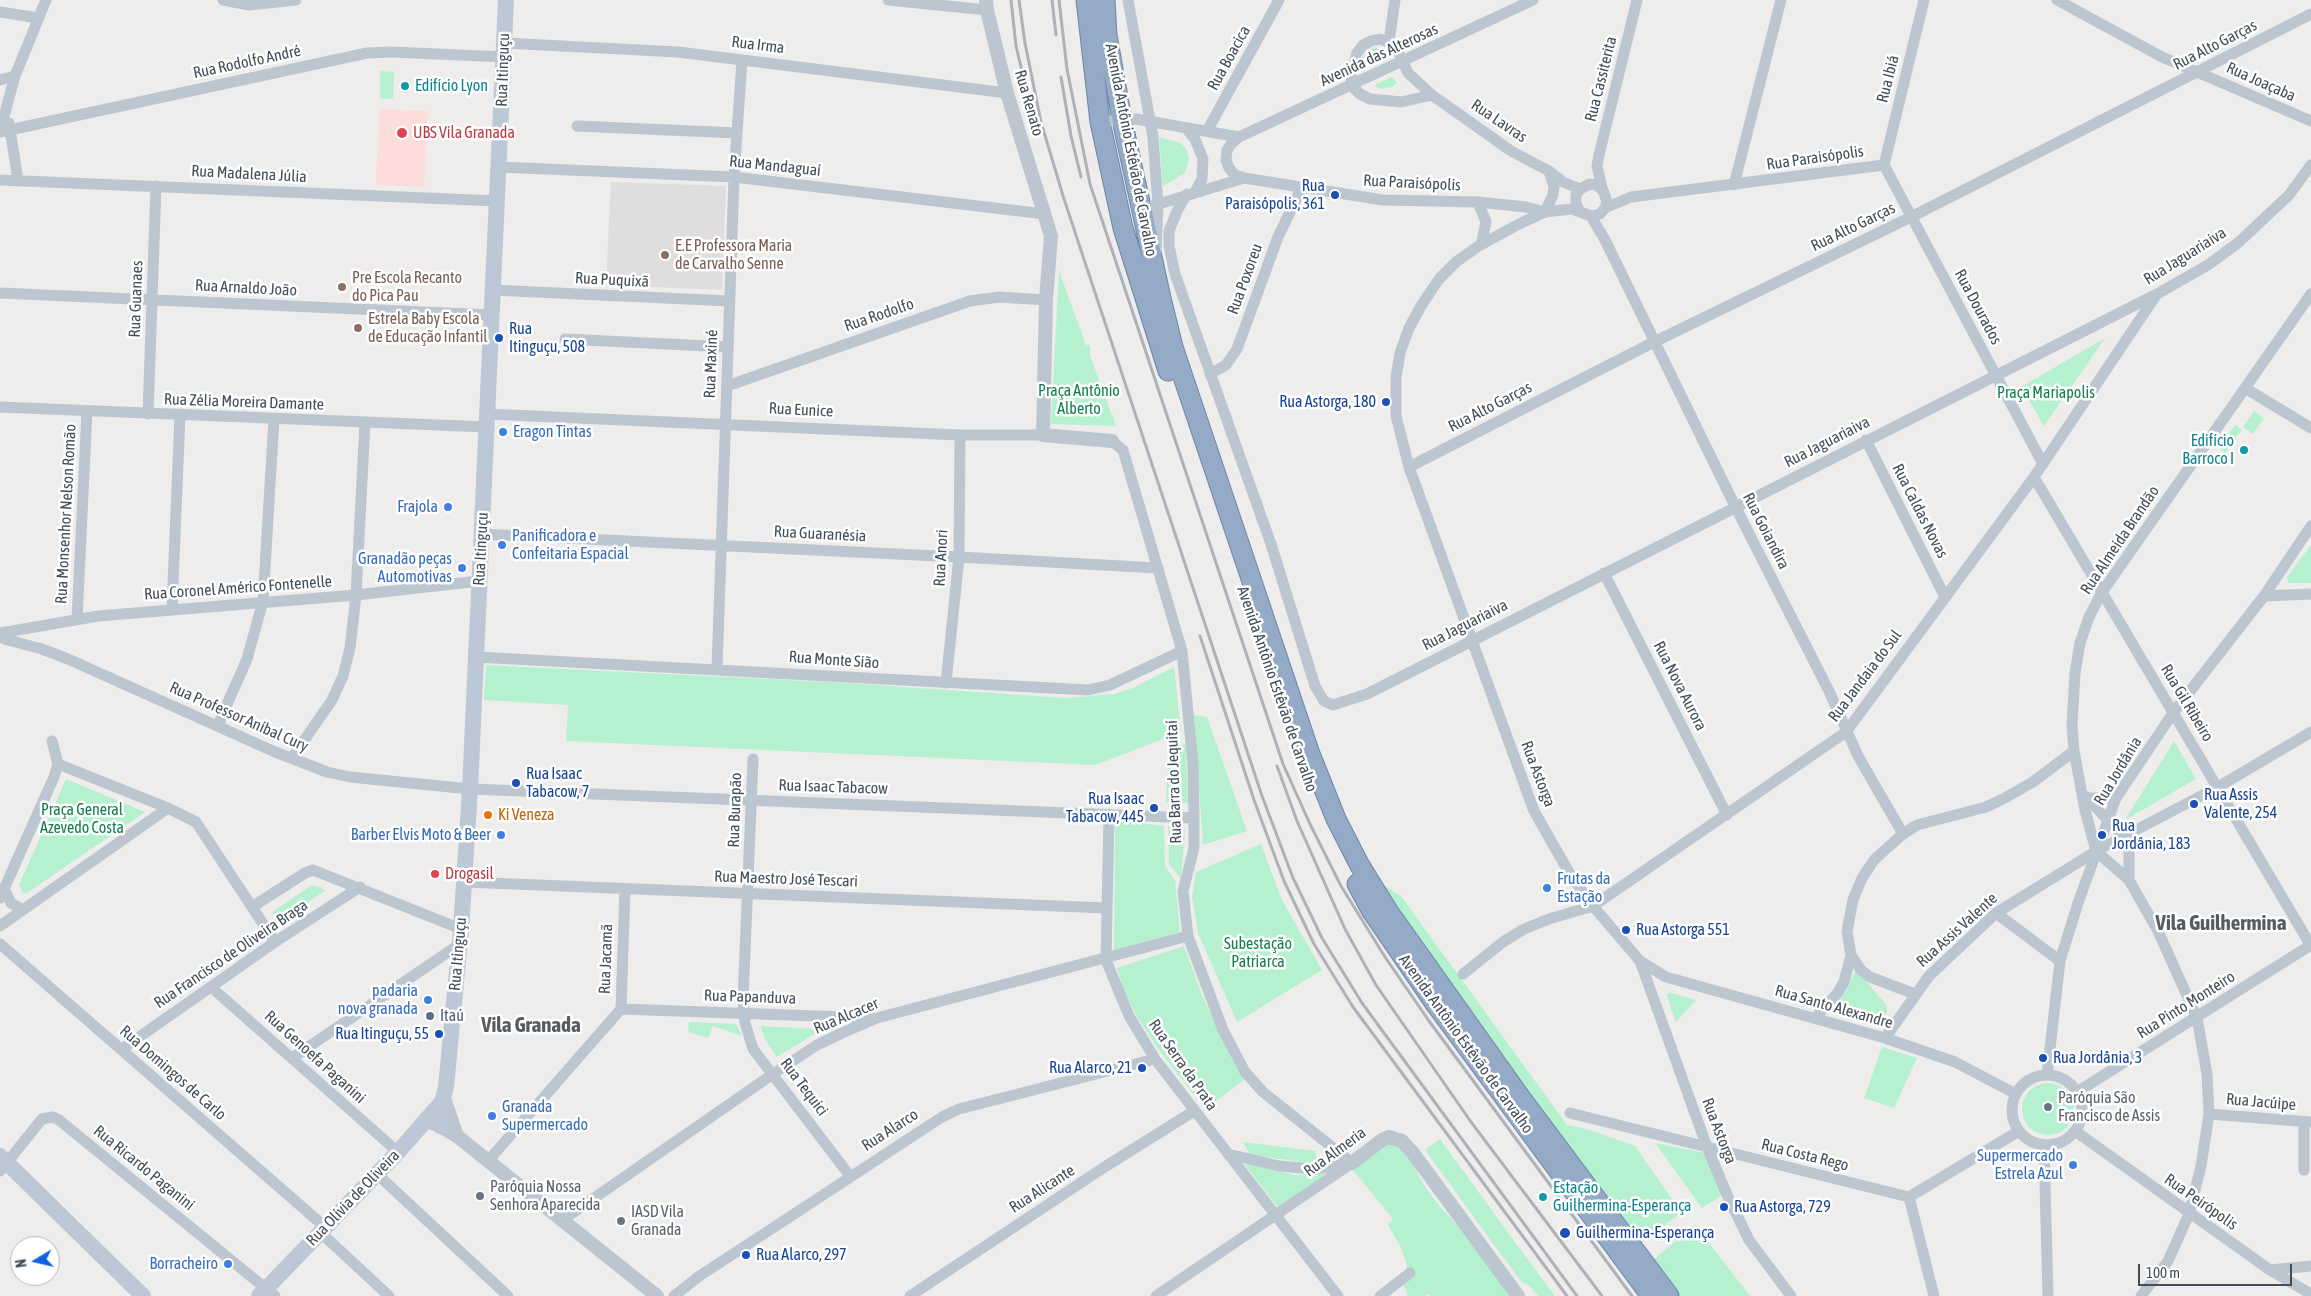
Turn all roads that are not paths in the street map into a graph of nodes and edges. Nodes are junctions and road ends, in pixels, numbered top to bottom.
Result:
1 (46, 0) edge
2 (223, 0) edge
3 (296, 0) edge
4 (506, 0) edge
5 (888, 0) edge
6 (1086, 0) edge
7 (1105, 0) edge
8 (1128, 0) edge
9 (1279, 0) edge
10 (1395, 0) edge
11 (1532, 0) edge
12 (1638, 0) edge
13 (1782, 0) edge
14 (1924, 0) edge
15 (2057, 0) edge
16 (986, 5) edge
17 (0, 12) edge
18 (2311, 14) edge
19 (38, 18) junction
20 (1389, 42) junction
21 (504, 50) junction
22 (742, 60) junction
23 (1403, 62) junction
24 (2198, 73) junction
25 (15, 76) junction
26 (0, 80) edge
27 (1352, 86) junction
28 (1007, 93) junction
29 (1432, 95) junction
30 (1122, 120) junction
31 (2311, 121) edge
32 (1100, 122) junction
33 (1150, 122) junction
34 (577, 126) dead end
35 (1186, 128) junction
36 (3, 131) edge
37 (1207, 131) junction
38 (737, 133) junction
39 (1239, 138) junction
40 (1108, 158) junction
41 (2311, 165) edge
42 (1597, 166) junction
43 (1884, 166) junction
44 (499, 167) junction
45 (1549, 171) junction
46 (734, 176) junction
47 (1244, 178) junction
48 (0, 180) edge
49 (18, 180) junction
50 (1734, 185) junction
51 (156, 186) junction
52 (1302, 187) junction
53 (1582, 187) junction
54 (1602, 189) junction
55 (1191, 193) junction
56 (1631, 197) junction
57 (497, 202) junction
58 (1478, 202) junction
59 (1150, 207) junction
60 (1604, 209) junction
61 (1579, 210) junction
62 (1545, 212) junction
63 (1046, 214) junction
64 (1591, 216) junction
65 (1911, 217) junction
66 (1606, 240) junction
67 (1481, 245) junction
68 (492, 290) junction
69 (0, 293) edge
70 (2157, 294) junction
71 (2311, 294) edge
72 (153, 300) junction
73 (1046, 300) junction
74 (730, 301) junction
75 (491, 315) junction
76 (565, 339) dead end
77 (1654, 342) junction
78 (728, 347) junction
79 (1210, 374) junction
80 (1995, 375) junction
81 (727, 386) junction
82 (2245, 388) junction
83 (0, 407) edge
84 (87, 411) junction
85 (148, 414) junction
86 (180, 415) junction
87 (274, 419) junction
88 (487, 420) junction
89 (365, 423) junction
90 (726, 424) junction
91 (2311, 428) edge
92 (960, 435) junction
93 (1042, 435) junction
94 (1866, 440) junction
95 (1112, 442) joint
96 (2043, 464) junction
97 (1409, 467) junction
98 (2034, 477) junction
99 (1735, 506) junction
100 (2311, 526) edge
101 (481, 534) junction
102 (721, 546) junction
103 (959, 557) junction
104 (1158, 568) junction
105 (1604, 573) junction
106 (479, 581) junction
107 (2102, 592) junction
108 (2311, 594) edge
109 (356, 595) junction
110 (2264, 596) junction
111 (1945, 597) junction
112 (263, 601) junction
113 (172, 608) junction
114 (77, 619) junction
115 (3, 638) edge
116 (1472, 640) junction
117 (1182, 651) junction
118 (476, 656) junction
119 (717, 669) junction
120 (946, 683) junction
121 (1328, 705) joint
122 (2173, 713) junction
123 (218, 725) junction
124 (1846, 732) junction
125 (2311, 732) edge
126 (52, 742) dead end
127 (2074, 750) junction
128 (292, 758) junction
129 (753, 759) dead end
130 (58, 764) junction
131 (2218, 786) junction
132 (470, 789) junction
133 (2085, 797) junction
134 (2116, 798) junction
135 (752, 800) junction
136 (168, 808) junction
137 (1109, 814) junction
138 (1727, 814) junction
139 (1194, 818) junction
140 (2108, 819) junction
141 (1903, 834) junction
142 (2124, 836) junction
143 (2096, 851) junction
144 (2129, 880) junction
145 (464, 882) junction
146 (360, 887) junction
147 (625, 889) junction
148 (2, 894) edge
149 (748, 894) junction
150 (1593, 906) junction
151 (252, 907) junction
152 (1106, 908) junction
153 (23, 910) junction
154 (1996, 913) junction
155 (0, 926) edge
156 (1188, 936) junction
157 (460, 937) junction
158 (275, 942) junction
159 (0, 944) edge
160 (2311, 946) edge
161 (1851, 955) junction
162 (1106, 960) junction
163 (1640, 961) junction
164 (2060, 961) junction
165 (1463, 974) dead end
166 (211, 987) junction
167 (1915, 994) junction
168 (621, 1009) junction
169 (743, 1012) junction
170 (877, 1018) junction
171 (1815, 1018) junction
172 (2197, 1018) junction
173 (1885, 1038) junction
174 (122, 1049) junction
175 (292, 1058) junction
176 (1155, 1059) junction
177 (773, 1074) junction
178 (2047, 1075) junction
179 (2077, 1092) junction
180 (2016, 1094) junction
181 (444, 1098) junction
182 (1194, 1111) junction
183 (1570, 1114) dead end
184 (2208, 1114) junction
185 (2307, 1122) edge
186 (433, 1124) junction
187 (2019, 1130) junction
188 (2075, 1131) junction
189 (457, 1136) junction
190 (2044, 1145) junction
191 (1707, 1147) junction
192 (398, 1152) junction
193 (1228, 1154) junction
194 (488, 1161) junction
195 (2, 1163) edge
196 (1352, 1163) junction
197 (2304, 1170) dead end
198 (376, 1174) junction
199 (850, 1176) junction
200 (1909, 1197) junction
201 (2189, 1214) junction
202 (1277, 1216) junction
203 (561, 1221) junction
204 (322, 1229) junction
205 (2311, 1266) edge
206 (2270, 1270) junction
207 (1410, 1273) dead end
208 (134, 1293) edge
209 (267, 1293) edge
210 (2311, 1294) edge
211 (388, 1296) edge
212 (508, 1296) edge
213 (657, 1296) edge
214 (674, 1296) edge
215 (910, 1296) edge
216 (1156, 1296) edge
217 (1338, 1296) edge
218 (1380, 1296) edge
219 (1518, 1296) edge
220 (1651, 1296) edge
221 (1669, 1296) edge
222 (1791, 1296) edge
223 (1934, 1296) edge
224 (2048, 1296) edge
225 (2141, 1296) edge

1 - 19 street
2 - 3 street
4 - 21 main road, Rua Itinguçu
5 - 16 street
6 - 32 highway, Avenida Antônio Estêvão de Carvalho
7 - 30 highway, Avenida Antônio Estêvão de Carvalho
8 - 33 street, Avenida Antônio Estêvão de Carvalho
9 - 37 street, Rua Boacica
10 - 20 street
11 - 23 street, Avenida das Alterosas
12 - 42 street, Rua Cassiterita
13 - 50 street
14 - 43 street, Rua Ibiá
15 - 24 street, Rua Joaçaba
16 - 28 street, Rua Renato
17 - 19 street
18 - 24 street, Rua Alto Garças
19 - 25 street
20 - 23 street, Rua Lavras
20 - 27 street
21 - 22 street, Rua Irma
21 - 36 street, Rua Rodolfo André
21 - 44 main road, Rua Itinguçu
22 - 28 street, Rua Irma
22 - 38 street, Rua Maxiné
23 - 27 street, Avenida das Alterosas
23 - 29 street, Rua Lavras
24 - 31 street, Rua Joaçaba
24 - 65 street, Rua Alto Garças
25 - 26 street
25 - 36 street
27 - 29 street
27 - 39 street, Avenida das Alterosas
28 - 63 street, Rua Renato
29 - 45 street, Rua Lavras
30 - 32 street
30 - 33 street
30 - 59 highway, Avenida Antônio Estêvão de Carvalho
32 - 40 highway, Avenida Antônio Estêvão de Carvalho
33 - 35 street
33 - 59 street, Avenida Antônio Estêvão de Carvalho
34 - 38 street
35 - 37 street
35 - 55 street
36 - 49 street
37 - 39 street
38 - 46 street, Rua Maxiné
39 - 47 street
40 - 59 highway
40 - 220 highway, Avenida Antônio Estêvão de Carvalho
41 - 70 street, Rua Jaguariaiva
42 - 53 street, Rua Cassiterita
42 - 54 street, Rua Cassiterita
43 - 50 street, Rua Paraisópolis
43 - 65 street, Rua Dourados
44 - 46 street, Rua Mandaguaí
44 - 57 main road, Rua Itinguçu
45 - 53 street, Rua Lavras
45 - 62 street
46 - 63 street, Rua Mandaguaí
46 - 74 street, Rua Maxiné
47 - 52 street, Rua Paraisópolis
47 - 55 street
48 - 49 street, Rua Madalena Júlia
49 - 51 street, Rua Madalena Júlia
50 - 56 street, Rua Paraisópolis
51 - 57 street, Rua Madalena Júlia
51 - 72 street, Rua Guanaes
52 - 58 street, Rua Paraisópolis
52 - 79 street, Rua Poxoreu
53 - 54 street
53 - 61 street
54 - 56 street, Rua Paraisópolis
54 - 60 street
55 - 59 street
55 - 79 street, Avenida Antônio Estêvão de Carvalho
56 - 60 street, Rua Paraisópolis
57 - 68 main road, Rua Itinguçu
58 - 62 street, Rua Paraisópolis
58 - 67 street
59 - 221 highway, Avenida Antônio Estêvão de Carvalho
60 - 64 street
60 - 66 street, Rua Goiandira
61 - 62 street, Rua Paraisópolis
61 - 64 street
62 - 67 street, Rua Astorga
63 - 73 street
64 - 66 street, Rua Goiandira
65 - 77 street, Rua Alto Garças
65 - 80 street, Rua Dourados
66 - 77 street, Rua Goiandira
67 - 97 street, Rua Astorga
68 - 74 street, Rua Puquixã
68 - 75 main road, Rua Itinguçu
69 - 72 street, Rua Arnaldo João
70 - 80 street, Rua Jaguariaiva
70 - 96 street, Rua Jandaia do Sul
71 - 82 street, Rua Almeida Brandão
72 - 75 street, Rua Arnaldo João
72 - 85 street, Rua Guanaes
73 - 81 street, Rua Rodolfo
73 - 93 street
74 - 78 street, Rua Maxiné
75 - 88 main road, Rua Itinguçu
76 - 78 street
77 - 97 street, Rua Alto Garças
77 - 99 street, Rua Goiandira
78 - 81 street, Rua Maxiné
79 - 121 street, Avenida Antônio Estêvão de Carvalho
80 - 94 street, Rua Jaguariaiva
80 - 96 street, Rua Dourados
81 - 90 street, Rua Maxiné
82 - 91 street
82 - 107 street, Rua Almeida Brandão
83 - 84 street, Rua Zélia Moreira Damante
84 - 85 street, Rua Zélia Moreira Damante
84 - 114 street, Rua Monsenhor Nelson Romão
85 - 86 street, Rua Zélia Moreira Damante
86 - 87 street, Rua Zélia Moreira Damante
86 - 113 street
87 - 89 street, Rua Zélia Moreira Damante
87 - 112 street
88 - 89 street, Rua Zélia Moreira Damante
88 - 90 street, Rua Eunice
88 - 101 main road, Rua Itinguçu
89 - 109 street
90 - 92 street, Rua Eunice
90 - 102 street, Rua Maxiné
92 - 93 street, Rua Eunice
92 - 103 street, Rua Anori
93 - 95 street, Rua Eunice
94 - 99 street, Rua Jaguariaiva
94 - 111 street, Rua Caldas Novas
95 - 104 street, Rua Barra do Jequitaí
96 - 98 street, Rua Jandaia do Sul
97 - 116 street, Rua Astorga
98 - 107 street, Rua Gil Ribeiro
98 - 111 street, Rua Jandaia do Sul
99 - 105 street, Rua Jaguariaiva
99 - 124 street, Rua Goiandira
100 - 110 street, Rua Jordânia
101 - 102 street, Rua Guaranésia
101 - 106 main road, Rua Itinguçu
102 - 103 street, Rua Guaranésia
102 - 119 street, Rua Maxiné
103 - 104 street, Rua Guaranésia
103 - 120 street, Rua Anori
104 - 117 street, Rua Barra do Jequitaí
105 - 116 street, Rua Jaguariaiva
105 - 138 street, Rua Nova Aurora
106 - 109 street, Rua Coronel Américo Fontenelle
106 - 118 main road, Rua Itinguçu
107 - 122 street, Rua Gil Ribeiro
107 - 127 street, Rua Almeida Brandão
108 - 110 street
109 - 112 street, Rua Coronel Américo Fontenelle
109 - 128 street
110 - 122 street, Rua Jordânia
111 - 124 street, Rua Jandaia do Sul
112 - 113 street, Rua Coronel Américo Fontenelle
112 - 123 street
113 - 114 street, Rua Coronel Américo Fontenelle
114 - 115 street, Rua Coronel Américo Fontenelle
115 - 123 street, Rua Professor Aníbal Cury
116 - 121 street, Rua Jaguariaiva
116 - 150 street, Rua Astorga
117 - 120 street, Rua Monte Sião
117 - 139 street, Rua Barra do Jequitaí
118 - 119 street, Rua Monte Sião
118 - 132 main road, Rua Itinguçu
119 - 120 street, Rua Monte Sião
122 - 131 street, Rua Gil Ribeiro
122 - 134 street, Rua Jordânia
123 - 128 street, Rua Professor Aníbal Cury
124 - 138 street, Rua Jandaia do Sul
124 - 141 street, Rua Goiandira
125 - 131 street, Rua Assis Valente
126 - 130 street
127 - 133 street, Rua Almeida Brandão
127 - 141 street
128 - 132 street, Rua Professor Aníbal Cury
129 - 135 street, Rua Burapão
130 - 136 street
130 - 148 street
131 - 142 street, Rua Assis Valente
131 - 160 street, Rua Gil Ribeiro
132 - 135 street, Rua Isaac Tabacow
132 - 145 main road, Rua Itinguçu
133 - 134 street
133 - 140 street
133 - 143 street, Rua Almeida Brandão
134 - 140 street, Rua Jordânia
135 - 137 street, Rua Isaac Tabacow
135 - 149 street, Rua Burapão
136 - 151 street
136 - 153 street
137 - 139 street, Rua Isaac Tabacow
137 - 152 street, Rua Serra da Prata
138 - 150 street, Rua Jandaia do Sul
139 - 156 street, Rua Barra do Jequitaí
140 - 142 street
140 - 143 street, Rua Jordânia
141 - 161 street
142 - 143 street, Rua Assis Valente
142 - 144 street
143 - 144 street
143 - 154 street, Rua Assis Valente
143 - 164 street, Rua Jordânia
144 - 172 street
145 - 147 street, Rua Maestro José Tescari
145 - 157 main road, Rua Itinguçu
146 - 151 street
146 - 157 street
146 - 158 street, Rua Francisco de Oliveira Braga
147 - 149 street, Rua Maestro José Tescari
147 - 168 street, Rua Jacamã
148 - 153 street
149 - 152 street, Rua Maestro José Tescari
149 - 169 street, Rua Burapão
150 - 163 street, Rua Astorga
150 - 165 street, Rua Jandaia do Sul
151 - 158 street
152 - 162 street, Rua Serra da Prata
153 - 155 street
154 - 164 street
154 - 167 street, Rua Assis Valente
156 - 162 street, Rua Alcacer
156 - 196 street, Rua Barra do Jequitaí
157 - 175 street
157 - 181 main road, Rua Itinguçu
158 - 166 street, Rua Francisco de Oliveira Braga
159 - 174 street, Rua Domingos de Carlo
160 - 172 street, Rua Pinto Monteiro
161 - 167 street
161 - 171 street
162 - 170 street, Rua Alcacer
162 - 176 street, Rua Serra da Prata
163 - 171 street, Rua Santo Alexandre
163 - 191 street, Rua Astorga
164 - 178 street, Rua Jordânia
166 - 174 street, Rua Francisco de Oliveira Braga
166 - 175 street, Rua Genoefa Paganini
167 - 173 street, Rua Assis Valente
168 - 169 street, Rua Papanduva
168 - 194 street, Rua Jacamã
169 - 170 street, Rua Papanduva
169 - 177 street, Rua Tequici
170 - 177 street, Rua Alcacer
171 - 173 street, Rua Santo Alexandre
172 - 179 street, Rua Pinto Monteiro
172 - 184 street
173 - 180 street, Rua Santo Alexandre
174 - 204 street, Rua Domingos de Carlo
175 - 192 street, Rua Genoefa Paganini
176 - 182 street, Rua Serra da Prata
176 - 199 street, Rua Alarco
177 - 199 street, Rua Tequici
177 - 203 street, Rua Alcacer
178 - 179 street
178 - 180 street
179 - 188 street
180 - 187 street
181 - 186 main road, Rua Olívia de Oliveira
181 - 189 street
182 - 193 street, Rua Serra da Prata
182 - 215 street, Rua Alicante
183 - 191 street, Rua Costa Rego
184 - 185 street, Rua Jacúipe
184 - 201 street
185 - 197 street
186 - 189 street
186 - 192 main road, Rua Olívia de Oliveira
187 - 190 street
187 - 200 street
188 - 190 street
188 - 201 street, Rua Peirópolis
189 - 194 street
190 - 224 street
191 - 200 street, Rua Costa Rego
191 - 222 street, Rua Astorga
192 - 198 main road, Rua Olívia de Oliveira
193 - 196 street
193 - 202 street, Rua Serra da Prata
194 - 203 street
195 - 208 main road
195 - 209 street, Rua Ricardo Paganini
196 - 202 street, Rua Almeria
196 - 219 street, Rua Almeria
198 - 204 main road, Rua Olívia de Oliveira
198 - 212 street
199 - 214 street, Rua Alarco
200 - 223 street
201 - 206 street, Rua Peirópolis
201 - 225 street
202 - 216 street, Rua Almeria
202 - 217 street, Rua Serra da Prata
203 - 213 street
204 - 209 main road, Rua Olívia de Oliveira
204 - 211 street, Rua Domingos de Carlo
205 - 206 street
206 - 210 street, Rua Peirópolis
207 - 218 street

